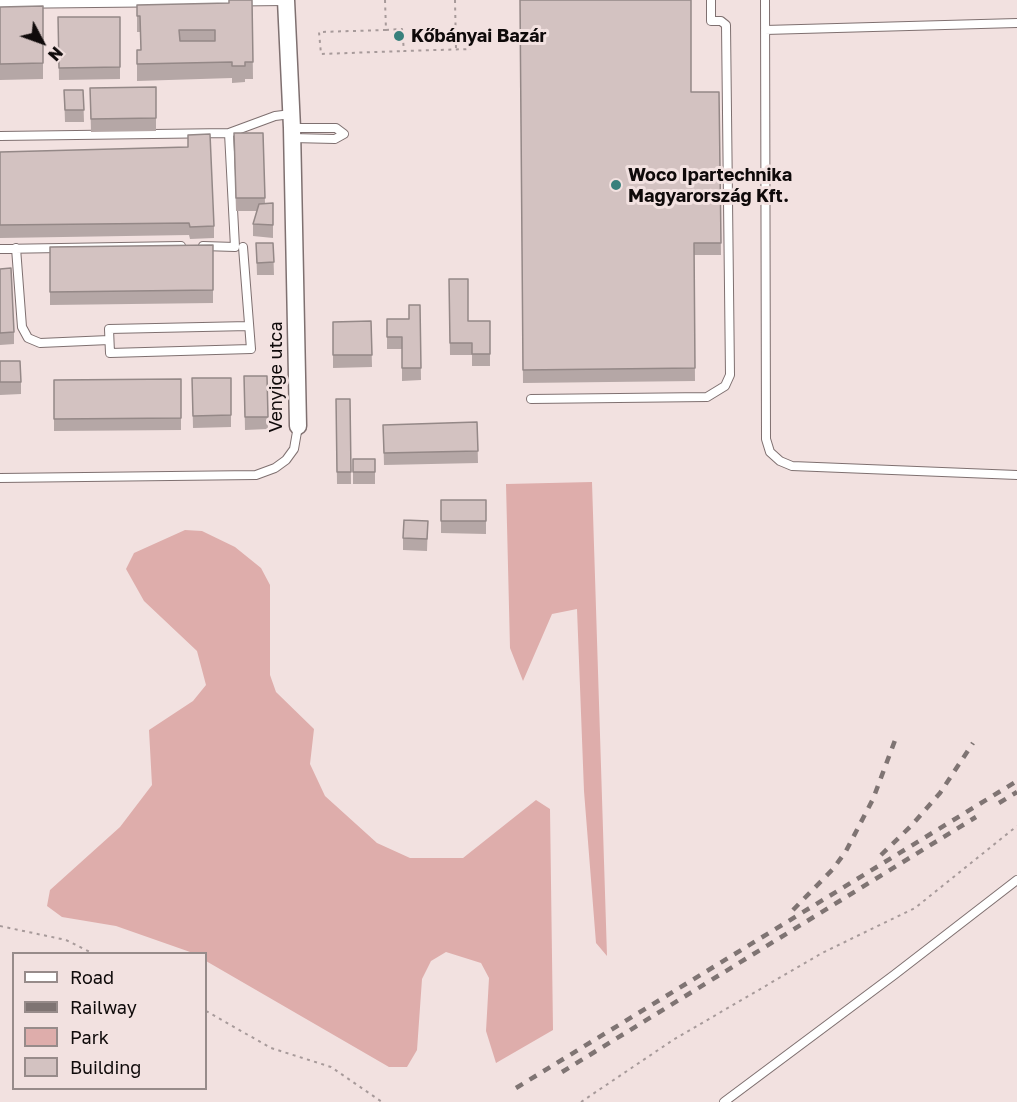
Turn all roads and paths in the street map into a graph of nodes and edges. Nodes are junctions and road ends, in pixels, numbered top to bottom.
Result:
1 (286, 0) edge
2 (385, 0) edge
3 (455, 0) edge
4 (711, 0) edge
5 (765, 0) edge
6 (0, 4) edge
7 (1017, 23) edge
8 (386, 30) junction
9 (765, 30) junction
10 (456, 49) junction
11 (471, 49) dead end
12 (404, 51) junction
13 (292, 127) junction
14 (229, 133) junction
15 (0, 136) edge
16 (243, 247) dead end
17 (16, 248) junction
18 (0, 249) edge
19 (249, 326) junction
20 (109, 340) junction
21 (531, 399) dead end
22 (298, 426) joint
23 (1017, 475) edge
24 (0, 478) edge
25 (1017, 826) edge
26 (1017, 880) edge
27 (0, 926) edge
28 (90, 952) edge
29 (207, 1012) edge
30 (382, 1102) edge
31 (581, 1102) edge
32 (724, 1102) edge

1 - 6 lane
1 - 13 street, Venyige utca
2 - 8 path
3 - 10 path
4 - 21 lane
5 - 9 lane
7 - 9 lane
8 - 12 path
8 - 12 path
9 - 23 lane
10 - 11 path
10 - 12 path
13 - 13 lane
13 - 14 lane
13 - 22 street, Venyige utca
14 - 15 lane
14 - 17 lane
16 - 19 lane
17 - 18 lane
17 - 20 lane
19 - 20 lane
19 - 20 lane
22 - 24 lane, Venyige utca
25 - 31 path
26 - 32 lane
27 - 28 path
29 - 30 path

